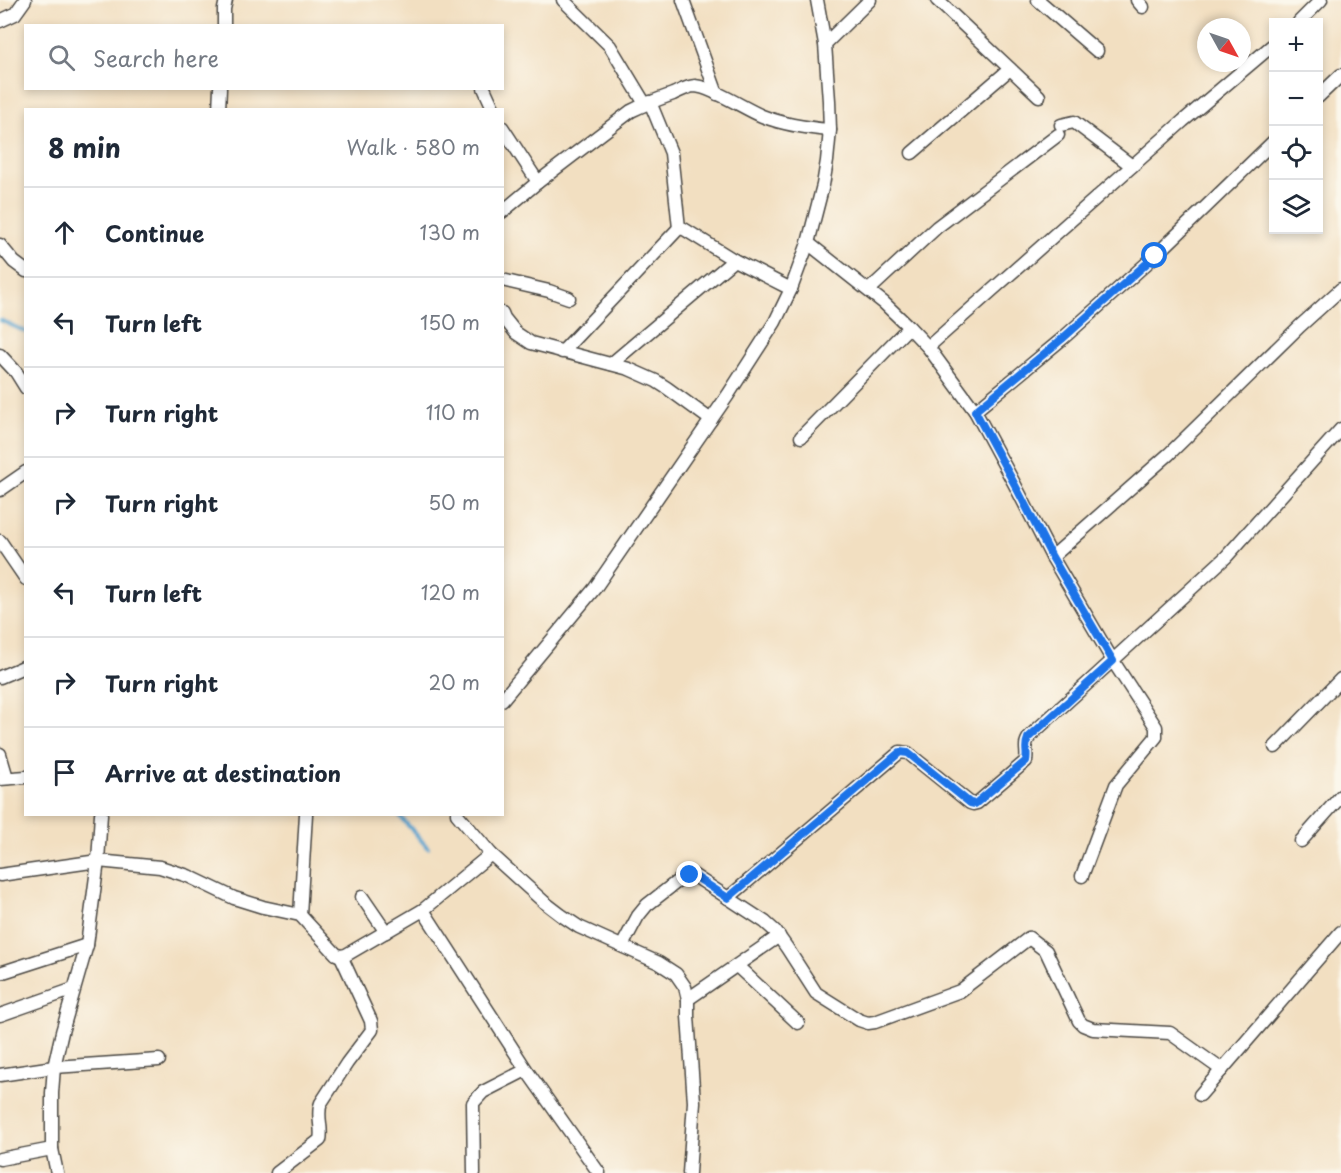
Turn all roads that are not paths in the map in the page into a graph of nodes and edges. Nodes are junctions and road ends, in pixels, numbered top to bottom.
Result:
1 (226, 0) edge
2 (563, 0) edge
3 (683, 0) edge
4 (817, 0) edge
5 (870, 0) edge
6 (937, 0) edge
7 (1038, 0) edge
8 (1321, 0) edge
9 (23, 1) edge
10 (1303, 18) edge
11 (0, 21) edge
12 (224, 24) edge
13 (825, 44) junction
14 (1269, 48) edge
15 (1097, 51) dead end
16 (1010, 69) junction
17 (1341, 75) edge
18 (220, 90) edge
19 (485, 90) edge
20 (1323, 92) edge
21 (717, 94) junction
22 (1039, 96) dead end
23 (647, 103) junction
24 (219, 108) edge
25 (493, 108) edge
26 (504, 130) edge
27 (830, 130) junction
28 (1269, 146) edge
29 (912, 153) dead end
30 (1132, 166) junction
31 (538, 182) junction
32 (504, 210) edge
33 (679, 228) junction
34 (808, 243) junction
35 (0, 245) edge
36 (734, 260) junction
37 (24, 269) edge
38 (504, 280) edge
39 (791, 289) junction
40 (1341, 289) edge
41 (868, 290) junction
42 (569, 298) dead end
43 (504, 317) edge
44 (909, 327) junction
45 (928, 346) junction
46 (562, 351) junction
47 (0, 355) edge
48 (611, 364) junction
49 (24, 385) edge
50 (975, 411) junction
51 (711, 420) junction
52 (1341, 429) edge
53 (801, 437) dead end
54 (24, 473) edge
55 (0, 490) edge
56 (0, 541) edge
57 (1052, 557) junction
58 (24, 576) edge
59 (1113, 661) junction
60 (24, 667) edge
61 (0, 677) edge
62 (1341, 679) edge
63 (504, 698) edge
64 (1275, 747) dead end
65 (0, 753) edge
66 (24, 777) edge
67 (4, 779) edge
68 (1341, 796) edge
69 (101, 816) edge
70 (306, 816) edge
71 (459, 816) edge
72 (1301, 841) dead end
73 (491, 854) junction
74 (98, 861) junction
75 (0, 875) edge
76 (1082, 876) dead end
77 (362, 897) dead end
78 (728, 898) junction
79 (423, 910) junction
80 (300, 915) junction
81 (386, 932) junction
82 (1341, 932) edge
83 (779, 936) junction
84 (87, 945) junction
85 (622, 946) junction
86 (341, 956) junction
87 (737, 966) junction
88 (0, 973) edge
89 (74, 989) junction
90 (688, 999) junction
91 (0, 1015) edge
92 (798, 1023) dead end
93 (159, 1060) dead end
94 (54, 1067) junction
95 (526, 1070) junction
96 (1222, 1070) junction
97 (0, 1075) edge
98 (1200, 1095) dead end
99 (52, 1149) junction
100 (0, 1159) edge
101 (57, 1173) edge
102 (277, 1173) edge
103 (474, 1173) edge
104 (599, 1173) edge
105 (689, 1173) edge

1 - 12 street
2 - 23 street
3 - 21 street
4 - 13 street
5 - 13 street
6 - 16 street
7 - 15 street
8 - 10 street
9 - 11 street
13 - 27 street
14 - 30 street
16 - 22 street
16 - 29 street
17 - 20 street
18 - 24 street
19 - 25 street
21 - 23 street
21 - 27 street
23 - 31 street
23 - 33 street
26 - 31 street
27 - 34 street
28 - 50 street
30 - 41 street
30 - 45 street
31 - 32 street
33 - 36 street
33 - 46 street
34 - 39 street
34 - 41 street
35 - 37 street
36 - 39 street
36 - 48 street
38 - 42 street
39 - 51 street
40 - 57 street
41 - 44 street
43 - 46 street
44 - 45 street
44 - 53 street
45 - 50 street
46 - 48 street
47 - 49 street
48 - 51 street
50 - 57 street
51 - 63 street
52 - 59 street
54 - 55 street
56 - 58 street
57 - 59 street
59 - 76 street
59 - 78 street
60 - 61 street
62 - 64 street
65 - 67 street
66 - 67 street
68 - 72 street
69 - 74 street
70 - 80 street
71 - 73 street
73 - 79 street
73 - 85 street
74 - 75 street
74 - 80 street
74 - 84 street
77 - 81 street
78 - 83 street
78 - 85 street
79 - 81 street
79 - 95 street
80 - 86 street
81 - 86 street
82 - 96 street
83 - 87 street
83 - 96 street
84 - 88 street
84 - 89 street
85 - 90 street
86 - 102 street
87 - 90 street
87 - 92 street
89 - 91 street
89 - 94 street
90 - 105 street
93 - 94 street
94 - 97 street
94 - 99 street
95 - 103 street
95 - 104 street
96 - 98 street
99 - 100 street
99 - 101 street

